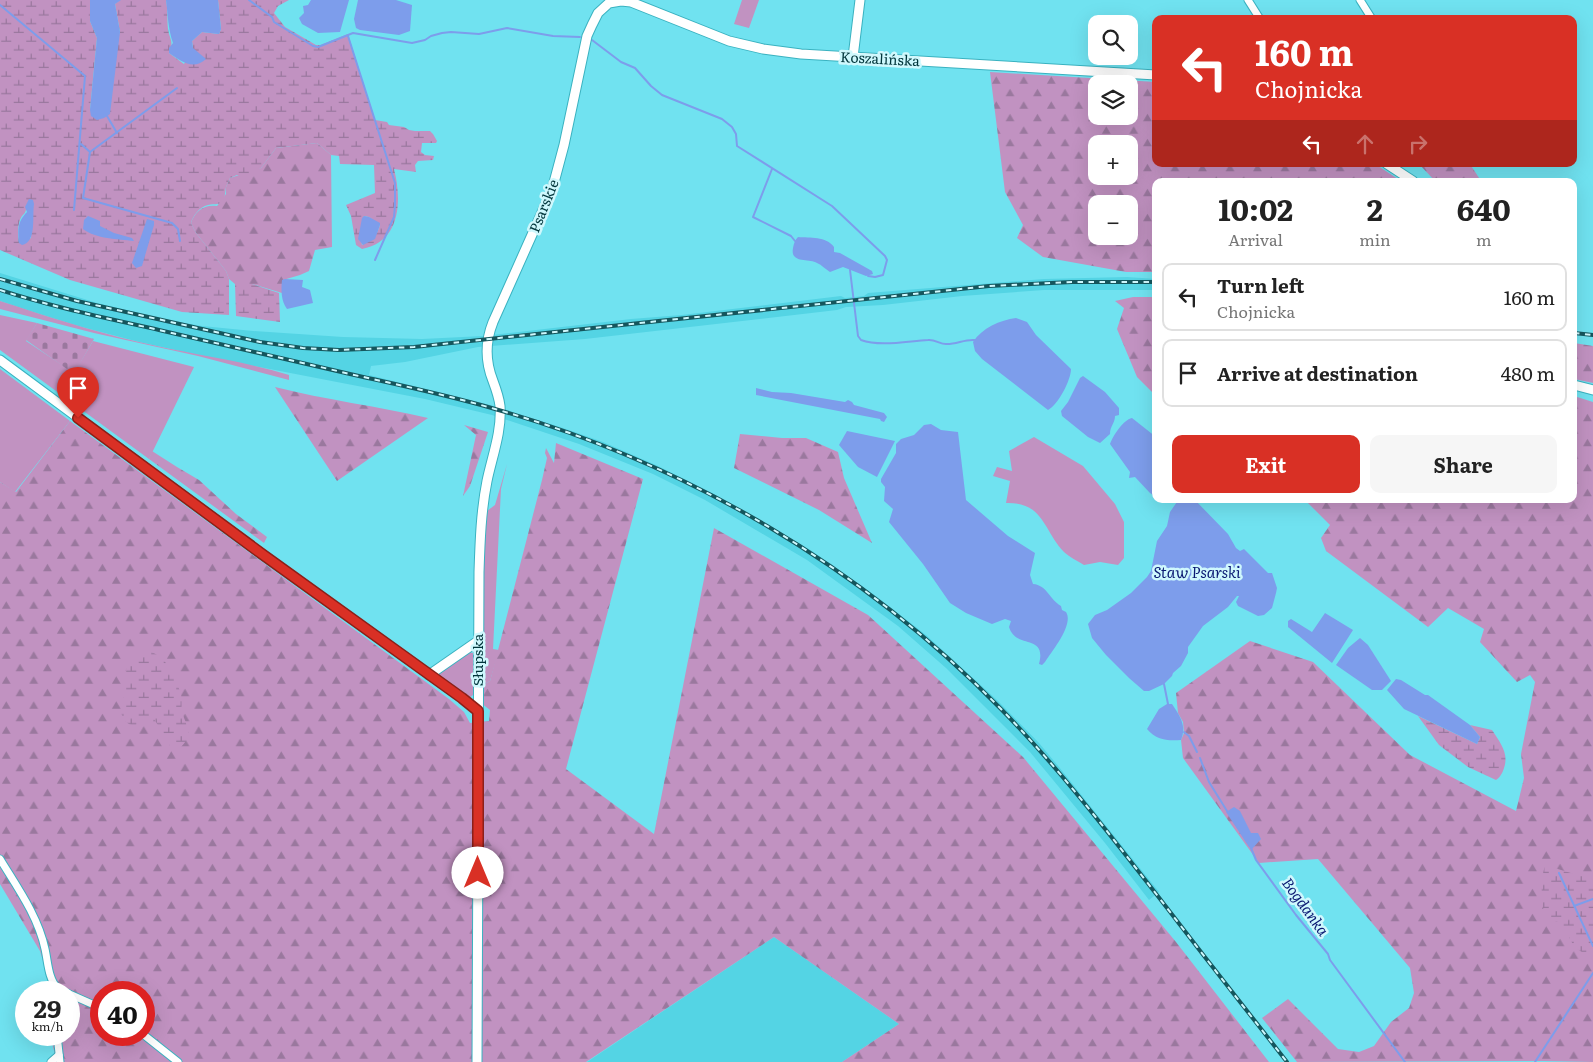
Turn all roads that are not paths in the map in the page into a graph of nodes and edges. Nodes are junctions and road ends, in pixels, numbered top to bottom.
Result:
1 (860, 0) edge
2 (1248, 0) edge
3 (1360, 0) edge
4 (612, 1) edge
5 (1257, 15) edge
6 (1369, 15) edge
7 (853, 57) junction
8 (1152, 75) edge
9 (1392, 167) edge
10 (1408, 178) edge
11 (0, 360) edge
12 (1577, 386) edge
13 (1593, 390) edge
14 (500, 410) joint
15 (478, 641) junction
16 (429, 675) junction
17 (478, 711) junction
18 (0, 859) edge
19 (53, 981) edge
20 (155, 1044) edge
21 (57, 1046) edge
22 (59, 1059) edge
23 (51, 1062) edge
24 (178, 1062) edge
25 (477, 1062) edge

1 - 7 street
2 - 5 street
3 - 6 street
4 - 7 street, Koszalińska
4 - 14 street, Psarskie
7 - 8 street, Koszalińska
9 - 10 street
11 - 16 street
12 - 13 street
14 - 15 street, Słupska
15 - 16 street
15 - 17 street, Słupska
16 - 17 street
17 - 25 street, Słupska
18 - 19 street
20 - 24 street
21 - 22 street
22 - 23 street

